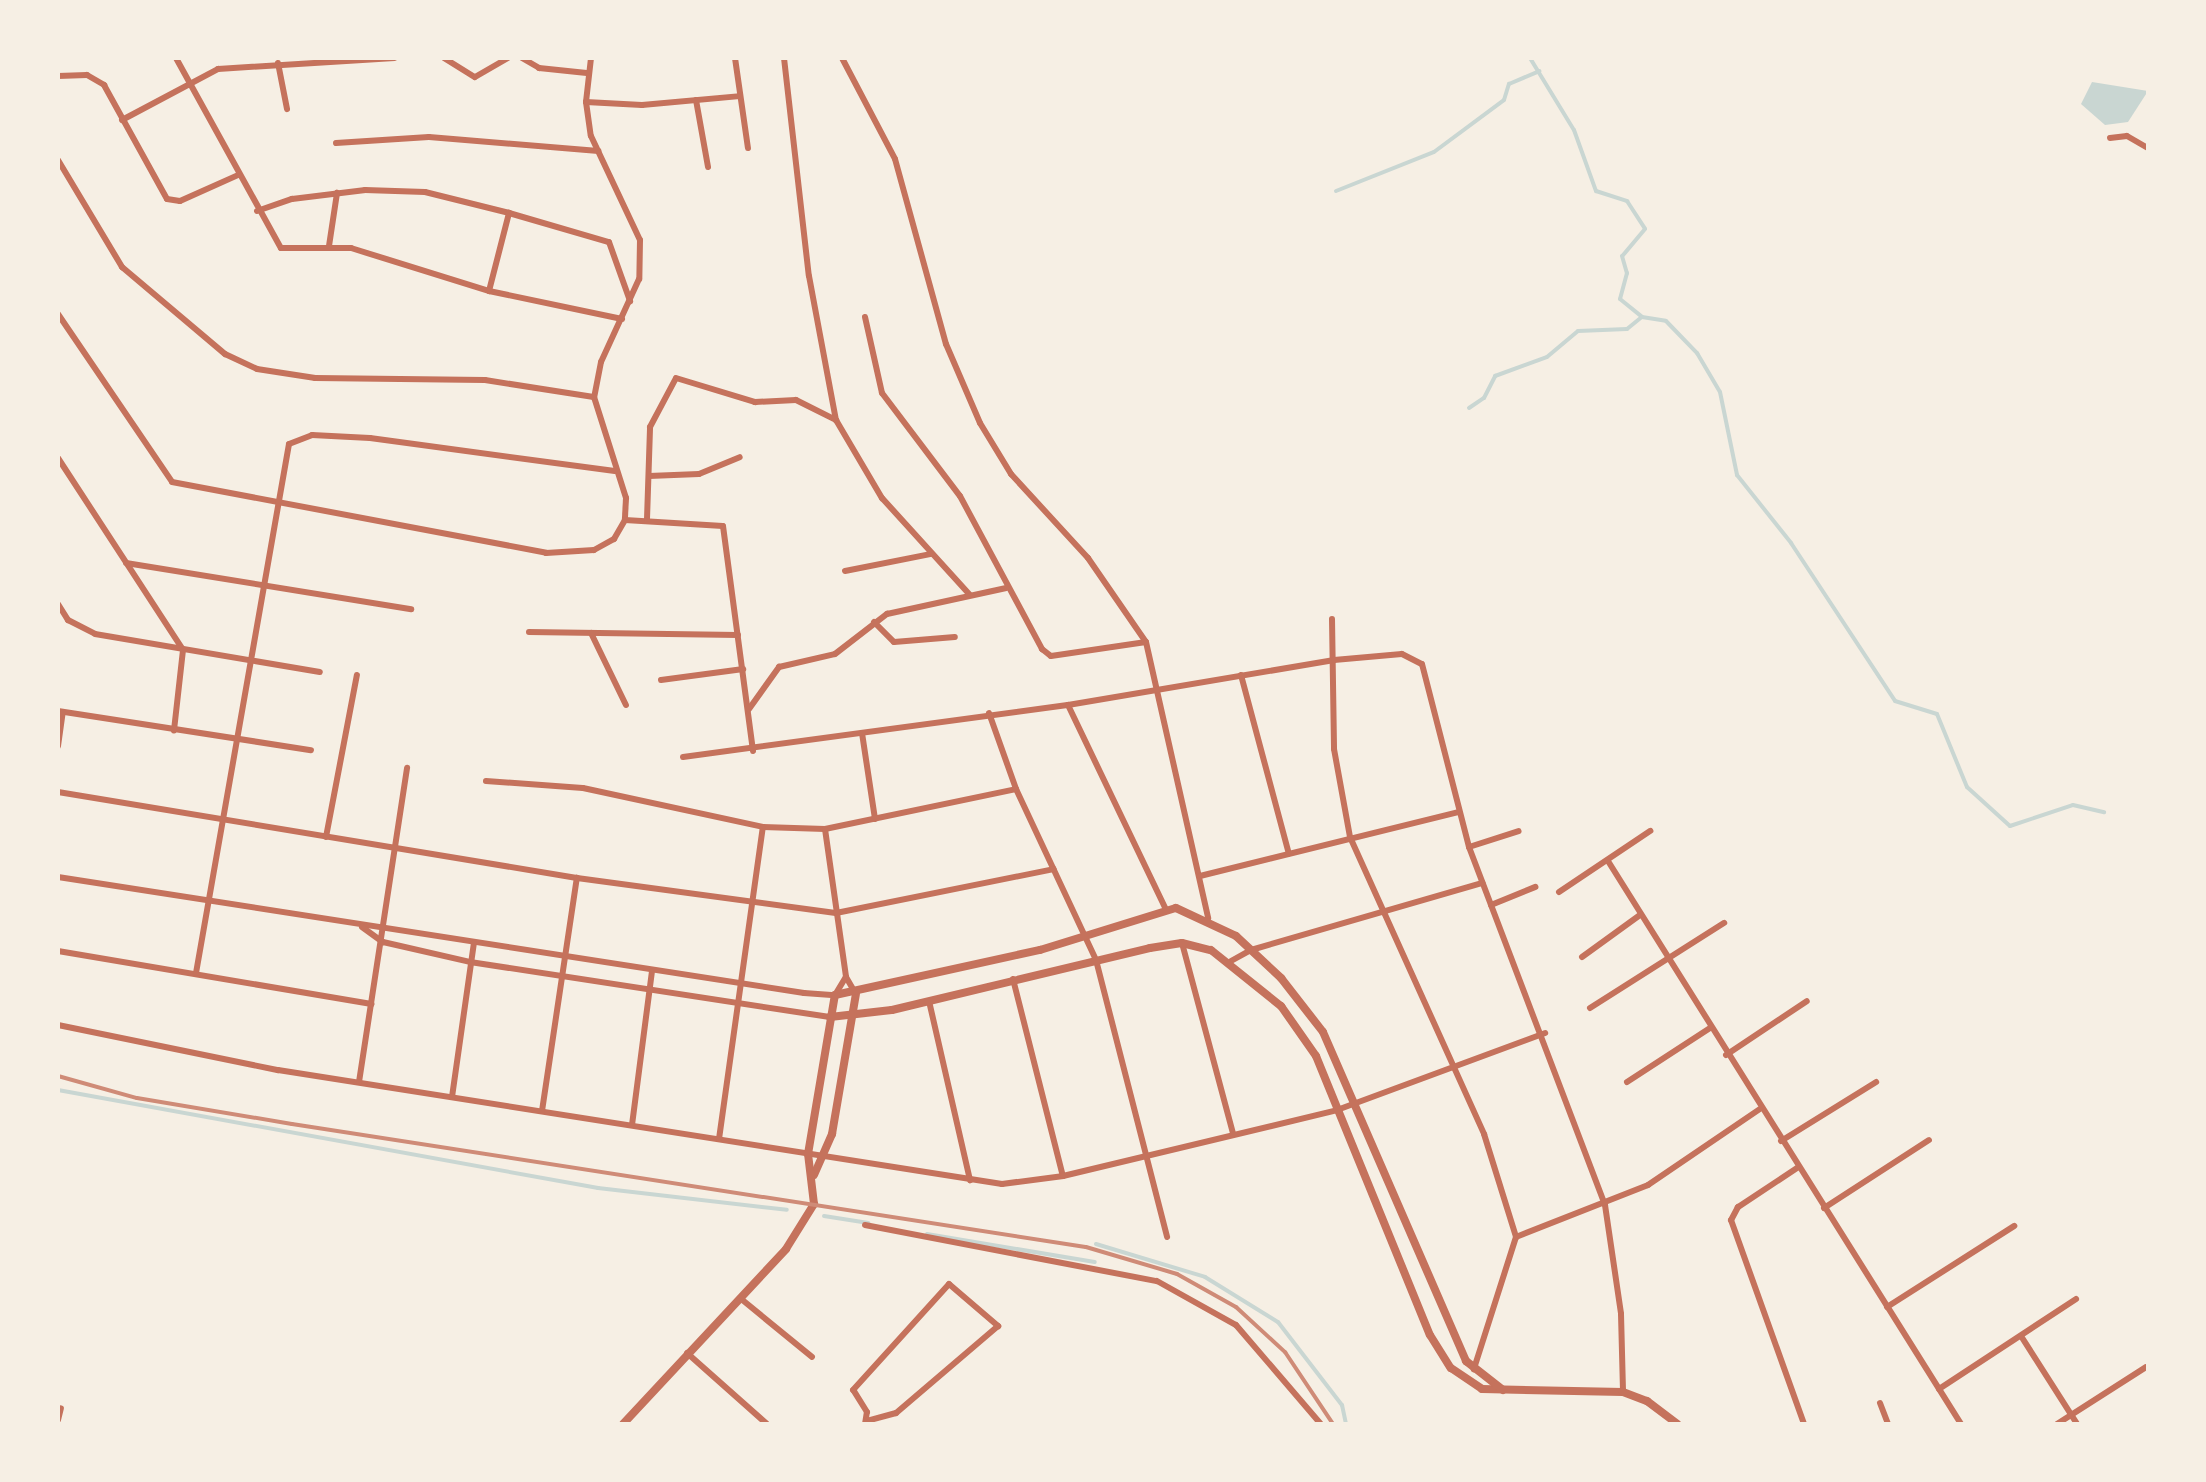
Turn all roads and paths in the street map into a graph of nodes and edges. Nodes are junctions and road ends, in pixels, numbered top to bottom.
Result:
1 (176, 58) edge
2 (395, 58) edge
3 (444, 58) edge
4 (508, 58) edge
5 (522, 58) edge
6 (591, 58) edge
7 (735, 58) edge
8 (784, 58) edge
9 (842, 58) edge
10 (278, 64) junction
11 (588, 73) junction
12 (58, 76) edge
13 (190, 86) junction
14 (740, 96) junction
15 (696, 100) junction
16 (586, 102) junction
17 (287, 109) dead end
18 (122, 120) junction
19 (2110, 138) dead end
20 (336, 143) dead end
21 (748, 148) dead end
22 (2148, 148) edge
23 (600, 152) junction
24 (58, 160) edge
25 (708, 168) dead end
26 (238, 175) junction
27 (337, 193) junction
28 (257, 211) junction
29 (509, 213) junction
30 (329, 246) junction
31 (489, 290) junction
32 (630, 302) junction
33 (58, 314) edge
34 (866, 316) dead end
35 (622, 318) junction
36 (594, 397) junction
37 (836, 420) junction
38 (740, 457) dead end
39 (58, 458) edge
40 (616, 471) junction
41 (649, 476) junction
42 (275, 504) junction
43 (648, 519) junction
44 (626, 520) junction
45 (932, 554) junction
46 (124, 563) junction
47 (845, 572) dead end
48 (262, 581) junction
49 (1006, 588) junction
50 (969, 594) junction
51 (58, 604) edge
52 (410, 609) dead end
53 (1332, 619) dead end
54 (874, 622) junction
55 (528, 632) dead end
56 (591, 633) junction
57 (738, 635) junction
58 (955, 637) dead end
59 (1146, 642) junction
60 (183, 650) junction
61 (249, 660) junction
62 (1334, 660) junction
63 (743, 669) junction
64 (320, 672) dead end
65 (357, 675) dead end
66 (1242, 675) junction
67 (661, 680) dead end
68 (1159, 687) junction
69 (626, 705) dead end
70 (1068, 705) junction
71 (749, 709) junction
72 (60, 711) edge
73 (988, 712) junction
74 (174, 730) junction
75 (862, 733) junction
76 (234, 738) junction
77 (58, 746) edge
78 (311, 750) dead end
79 (753, 751) junction
80 (683, 758) dead end
81 (407, 768) dead end
82 (486, 781) dead end
83 (1016, 789) junction
84 (58, 792) edge
85 (1460, 812) junction
86 (221, 817) junction
87 (876, 819) junction
88 (763, 827) junction
89 (825, 829) junction
90 (1519, 831) dead end
91 (1650, 831) dead end
92 (326, 836) junction
93 (1350, 837) junction
94 (1469, 847) junction
95 (394, 849) junction
96 (1290, 854) junction
97 (1608, 861) junction
98 (1054, 868) junction
99 (1200, 876) junction
100 (58, 877) edge
101 (577, 878) junction
102 (1482, 883) junction
103 (1535, 888) dead end
104 (1559, 892) dead end
105 (209, 902) junction
106 (756, 905) junction
107 (1491, 905) junction
108 (1166, 910) junction
109 (836, 913) junction
110 (1380, 914) junction
111 (1640, 915) junction
112 (1208, 918) junction
113 (1724, 923) dead end
114 (360, 926) junction
115 (384, 928) junction
116 (1088, 936) junction
117 (383, 942) junction
118 (474, 944) junction
119 (1182, 944) junction
120 (1251, 950) junction
121 (58, 951) edge
122 (1582, 957) dead end
123 (566, 958) junction
124 (1096, 960) junction
125 (1231, 961) junction
126 (1668, 961) junction
127 (470, 962) junction
128 (652, 971) junction
129 (196, 973) junction
130 (846, 977) junction
131 (563, 978) junction
132 (1013, 978) junction
133 (744, 984) junction
134 (650, 990) junction
135 (856, 994) junction
136 (835, 995) junction
137 (928, 1001) junction
138 (1807, 1001) dead end
139 (372, 1004) junction
140 (741, 1005) junction
141 (1590, 1008) dead end
142 (830, 1017) junction
143 (852, 1018) junction
144 (58, 1025) edge
145 (1710, 1028) junction
146 (1545, 1034) junction
147 (1726, 1055) junction
148 (1456, 1069) junction
149 (359, 1082) junction
150 (1627, 1082) dead end
151 (1876, 1082) dead end
152 (452, 1097) junction
153 (1355, 1104) junction
154 (1760, 1109) junction
155 (1337, 1110) junction
156 (542, 1111) junction
157 (632, 1125) junction
158 (1233, 1134) junction
159 (719, 1139) junction
160 (1930, 1140) dead end
161 (1781, 1141) junction
162 (808, 1154) junction
163 (1146, 1154) junction
164 (826, 1158) junction
165 (1797, 1168) junction
166 (814, 1175) junction
167 (1064, 1176) junction
168 (970, 1180) junction
169 (1605, 1205) junction
170 (1824, 1208) junction
171 (865, 1225) dead end
172 (2014, 1226) dead end
173 (1168, 1238) dead end
174 (1516, 1238) junction
175 (740, 1298) junction
176 (2076, 1299) dead end
177 (1887, 1307) junction
178 (2022, 1336) junction
179 (687, 1353) junction
180 (812, 1357) dead end
181 (2146, 1366) edge
182 (1473, 1370) junction
183 (1940, 1389) junction
184 (1503, 1390) junction
185 (1623, 1392) junction
186 (1880, 1403) dead end
187 (61, 1408) dead end
188 (2071, 1415) junction
189 (59, 1421) edge
190 (866, 1423) edge
191 (622, 1424) edge
192 (766, 1424) edge
193 (1321, 1424) edge
194 (1677, 1424) edge
195 (1804, 1424) edge
196 (1888, 1424) edge
197 (1961, 1424) edge
198 (2057, 1424) edge
199 (2078, 1424) edge

1 - 13 street
2 - 10 street
3 - 4 street
5 - 11 street
6 - 11 street
7 - 14 street
8 - 37 street
9 - 59 street
10 - 13 street
10 - 17 street
11 - 16 street
12 - 18 street
13 - 18 street
13 - 26 street
14 - 15 street
14 - 21 street
15 - 16 street
15 - 25 street
16 - 23 street
18 - 26 street
19 - 22 street
20 - 23 street
23 - 32 street
24 - 36 street
26 - 28 street
27 - 28 street
27 - 29 street
27 - 30 street
28 - 30 street
29 - 31 street
29 - 32 street
30 - 31 street
31 - 35 street
32 - 35 street
33 - 42 street
34 - 49 street
35 - 36 street
36 - 40 street
37 - 41 street
37 - 45 street
38 - 41 street
39 - 46 street
40 - 42 street
40 - 44 street
41 - 43 street
42 - 44 street
42 - 48 street
43 - 44 street
43 - 57 street
45 - 47 street
45 - 50 street
46 - 48 street
46 - 60 street
48 - 52 street
48 - 61 street
49 - 50 street
49 - 59 street
50 - 54 street
51 - 60 street
53 - 62 street
54 - 58 street
54 - 71 street
55 - 56 street
56 - 57 street
56 - 69 street
57 - 63 street
59 - 68 street
60 - 61 street
60 - 74 street
61 - 64 street
61 - 76 street
62 - 66 street
62 - 85 street
62 - 93 street
63 - 67 street
63 - 71 street
65 - 92 street
66 - 68 street
66 - 96 street
68 - 70 street
68 - 99 street
70 - 73 street
70 - 108 street
71 - 79 street
72 - 74 street
72 - 77 street
73 - 75 street
73 - 83 street
74 - 76 street
75 - 79 street
75 - 87 street
76 - 78 street
76 - 86 street
79 - 80 street
81 - 95 street
82 - 88 street
83 - 87 street
83 - 98 street
84 - 86 street
85 - 93 street
85 - 94 street
86 - 92 street
86 - 105 street
87 - 89 street
88 - 89 street
88 - 106 street
89 - 109 street
90 - 94 street
91 - 97 street
92 - 95 street
93 - 96 street
93 - 110 street
94 - 102 street
95 - 101 street
95 - 115 street
96 - 99 street
97 - 104 street
97 - 111 street
98 - 109 street
98 - 116 street
99 - 112 street
100 - 105 street
101 - 106 street
101 - 123 street
102 - 107 street
102 - 110 street
103 - 107 street
105 - 114 street
105 - 129 street
106 - 109 street
106 - 133 street
107 - 146 street
108 - 112 street
108 - 116 street
109 - 130 street
110 - 120 street
110 - 148 street
111 - 122 street
111 - 126 street
112 - 120 street
113 - 126 street
114 - 115 street
114 - 117 street
115 - 117 street
115 - 118 street
116 - 124 street
116 - 135 street
117 - 127 street
117 - 139 street
118 - 123 street
118 - 127 street
119 - 124 street
119 - 125 street
119 - 158 street
120 - 125 street
120 - 153 street
121 - 129 street
123 - 128 street
123 - 131 street
124 - 132 street
124 - 163 street
125 - 155 street
126 - 141 street
126 - 145 street
127 - 131 street
127 - 152 street
128 - 133 street
128 - 134 street
129 - 139 street
130 - 135 street
130 - 136 street
131 - 134 street
131 - 156 street
132 - 137 street
132 - 167 street
133 - 136 street
133 - 140 street
134 - 140 street
134 - 157 street
135 - 136 street
135 - 143 street
136 - 142 street
137 - 143 street
137 - 168 street
138 - 147 street
139 - 149 street
140 - 142 street
140 - 159 street
142 - 143 street
142 - 162 street
143 - 164 street
144 - 149 street
145 - 147 street
145 - 150 street
146 - 148 street
146 - 169 street
147 - 154 street
148 - 153 street
148 - 174 street
149 - 152 street
151 - 161 street
152 - 156 street
153 - 155 street
153 - 182 street
154 - 161 street
154 - 169 street
155 - 158 street
155 - 184 street
156 - 157 street
157 - 159 street
158 - 163 street
159 - 162 street
160 - 170 street
161 - 165 street
162 - 164 street
162 - 166 street
163 - 167 street
163 - 173 street
164 - 166 street
164 - 168 street
165 - 170 street
165 - 195 street
166 - 175 street
167 - 168 street
169 - 174 street
169 - 185 street
170 - 177 street
171 - 193 street
172 - 177 street
174 - 182 street
175 - 179 street
175 - 180 street
176 - 178 street
177 - 183 street
178 - 183 street
178 - 188 street
179 - 191 street
179 - 192 street
181 - 188 street
182 - 184 street
183 - 197 street
184 - 185 street
185 - 194 street
186 - 196 street
187 - 189 street
188 - 198 street
188 - 199 street
190 - 190 street

